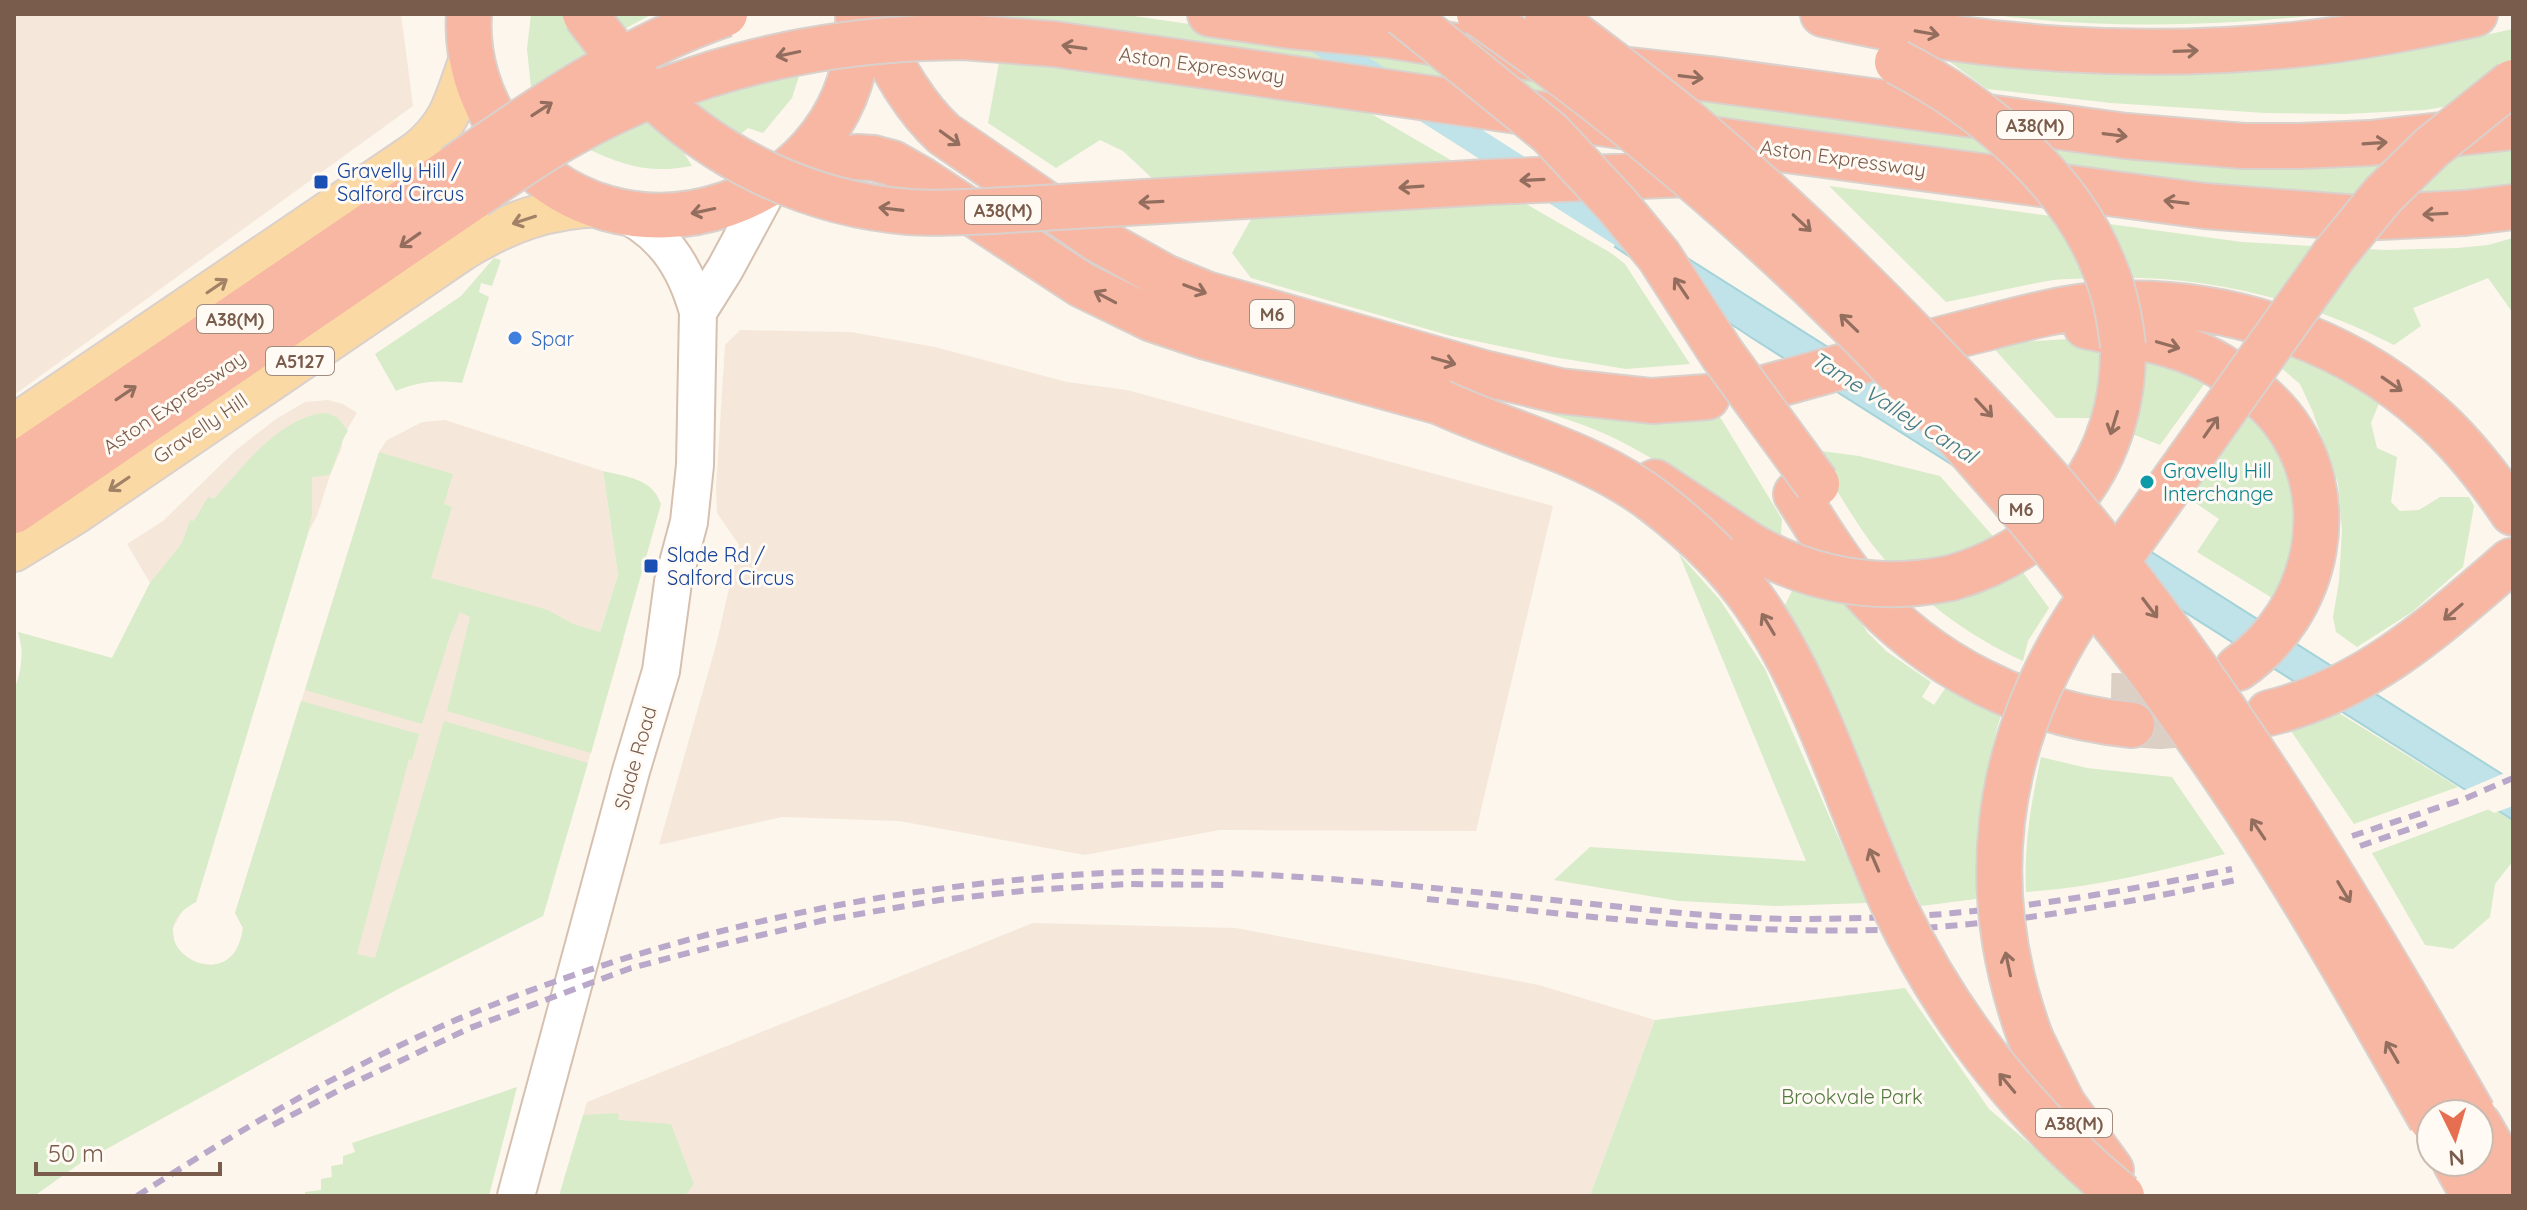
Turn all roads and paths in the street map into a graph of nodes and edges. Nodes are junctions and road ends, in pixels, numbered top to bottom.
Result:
1 (585, 14) edge
2 (725, 14) edge
3 (858, 14) edge
4 (865, 14) edge
5 (1210, 14) edge
6 (1325, 14) edge
7 (1479, 14) edge
8 (1547, 14) edge
9 (1785, 14) edge
10 (1823, 14) edge
11 (2475, 14) edge
12 (1394, 24) edge
13 (468, 27) edge
14 (2513, 82) edge
15 (2513, 127) edge
16 (779, 178) junction
17 (464, 182) junction
18 (2025, 183) junction
19 (2513, 207) edge
20 (608, 208) junction
21 (698, 312) junction
22 (2037, 315) junction
23 (1778, 384) dead end
24 (1707, 397) dead end
25 (1440, 402) junction
26 (14, 425) edge
27 (14, 467) edge
28 (14, 511) edge
29 (2513, 513) edge
30 (14, 551) edge
31 (2511, 561) edge
32 (2238, 668) dead end
33 (2107, 708) tunnel mouth
34 (2269, 713) tunnel mouth
35 (2419, 1098) edge
36 (2464, 1098) edge
37 (2495, 1153) edge
38 (2464, 1178) edge
39 (2513, 1184) edge
40 (516, 1196) edge
41 (2122, 1196) edge
42 (2134, 1196) edge
43 (2474, 1196) edge

18 -> 1 highway, A38(M), bridge
17 -> 2 highway, Aston Expressway / A38(M), bridge
3 - 16 highway
4 -> 24 highway, M6
5 - 12 highway, A38(M)
6 - 12 highway, A38(M)
35 -> 7 highway, M6, bridge
8 -> 36 highway, M6, bridge
9 -> 25 highway, M6, bridge
10 -> 11 highway
12 -> 15 highway, A38(M), bridge
33 -> 12 highway, bridge
13 - 20 highway
26 -> 13 main road
42 -> 14 highway, A38(M), bridge
16 -> 20 highway
16 - 21 street
25 -> 16 highway, M6
18 -> 17 highway, Aston Expressway / A38(M), bridge
27 -> 17 highway, Aston Expressway / A38(M)
17 -> 28 highway, Aston Expressway / A38(M)
19 -> 18 highway, Aston Expressway / A38(M)
20 - 21 street, Slade Road
20 -> 30 main road, Gravelly Hill / A5127
21 - 40 street, Slade Road
22 - 23 highway
22 -> 29 highway
22 -> 32 highway
41 -> 25 highway, M6, bridge
31 -> 34 highway
37 - 39 highway
38 - 43 highway

